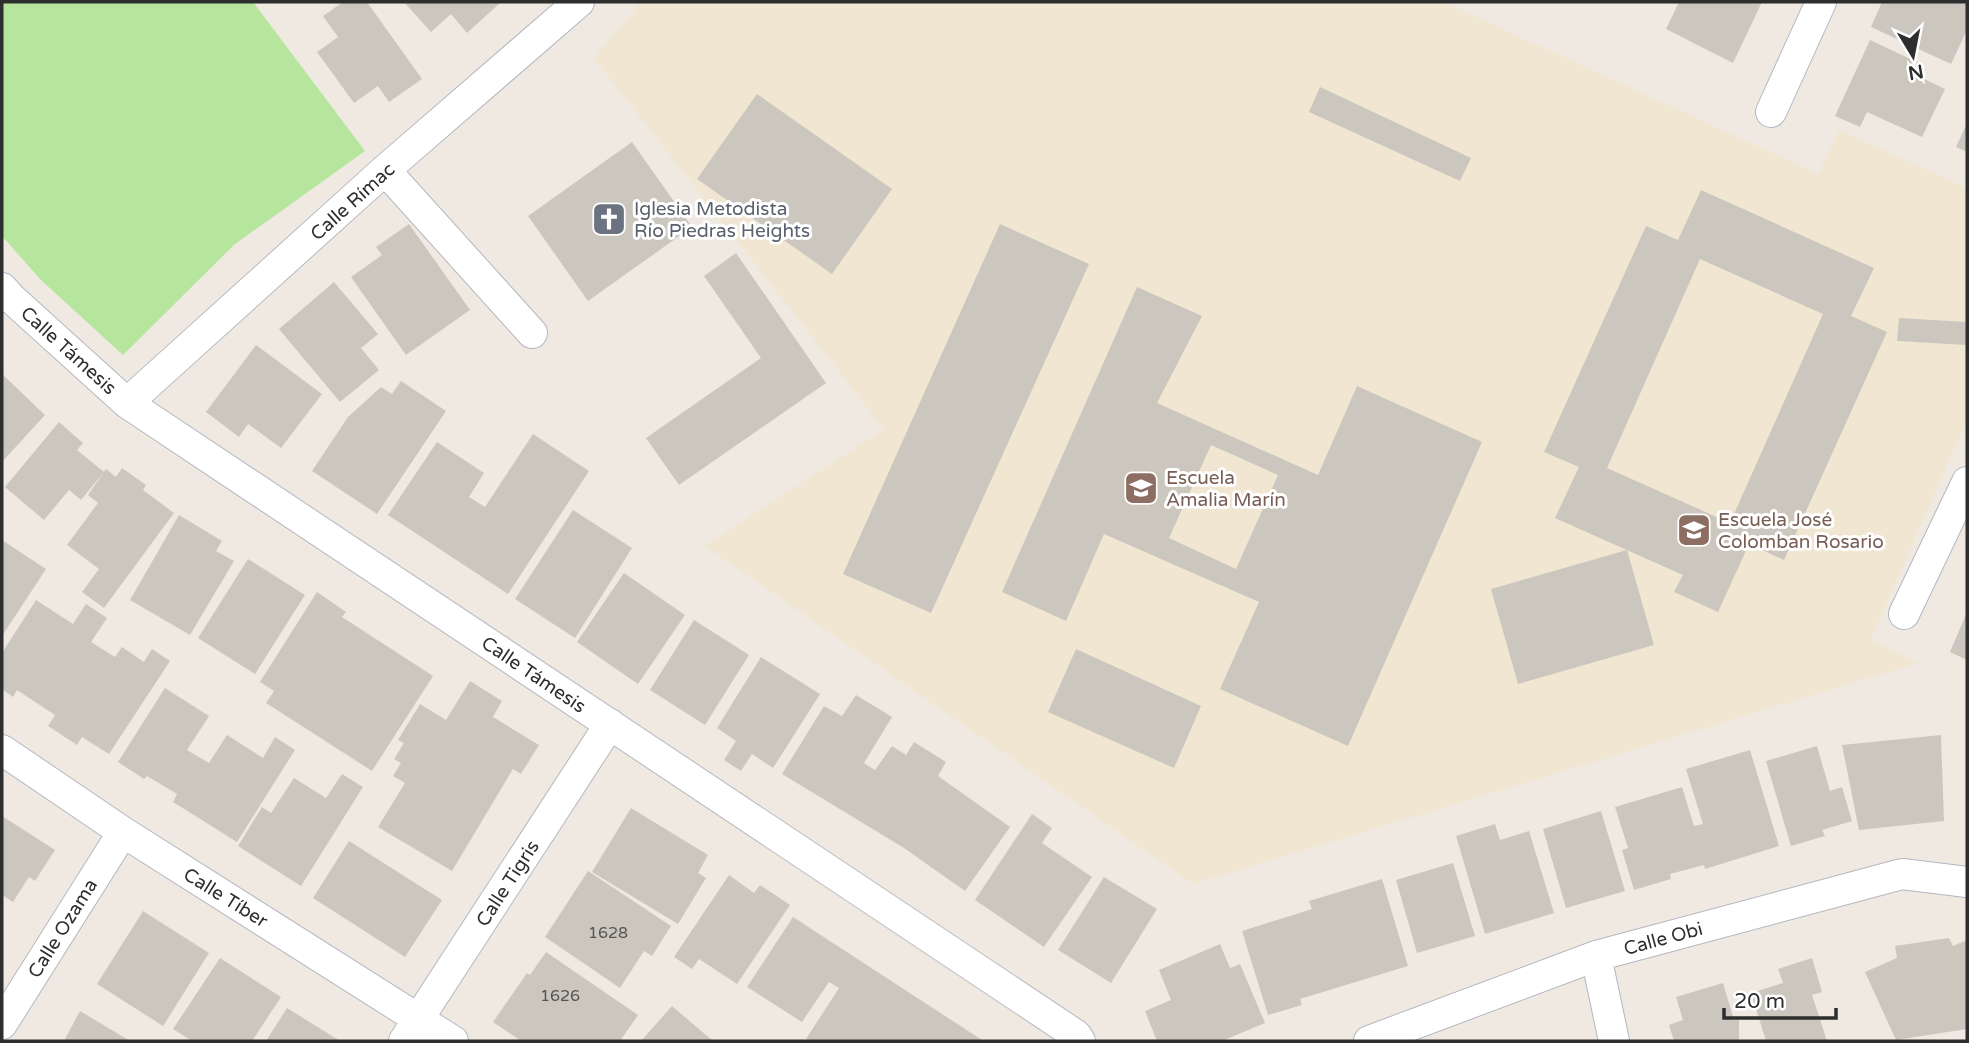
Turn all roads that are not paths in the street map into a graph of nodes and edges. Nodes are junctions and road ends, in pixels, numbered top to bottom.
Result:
1 (579, 2) edge
2 (1821, 2) edge
3 (1771, 112) dead end
4 (385, 170) junction
5 (2, 288) edge
6 (532, 333) dead end
7 (127, 403) junction
8 (1967, 482) edge
9 (1904, 614) dead end
10 (610, 724) junction
11 (2, 750) edge
12 (123, 832) junction
13 (1967, 882) edge
14 (1596, 956) junction
15 (2, 1024) edge
16 (412, 1030) edge
17 (453, 1041) edge
18 (1080, 1041) edge
19 (1368, 1041) edge
20 (1614, 1041) edge

1 - 4 street, Calle Rímac
2 - 3 street
4 - 6 street
4 - 7 street, Calle Rímac
5 - 7 street, Calle Támesis
7 - 10 street, Calle Támesis
8 - 9 street
10 - 16 street, Calle Tigris
10 - 18 street, Calle Támesis
11 - 12 street, Calle Tíber
12 - 15 street, Calle Ozama
12 - 16 street, Calle Tíber
13 - 14 street, Calle Obi
14 - 19 street, Calle Obi
14 - 20 street
16 - 17 street, Calle Tíber

